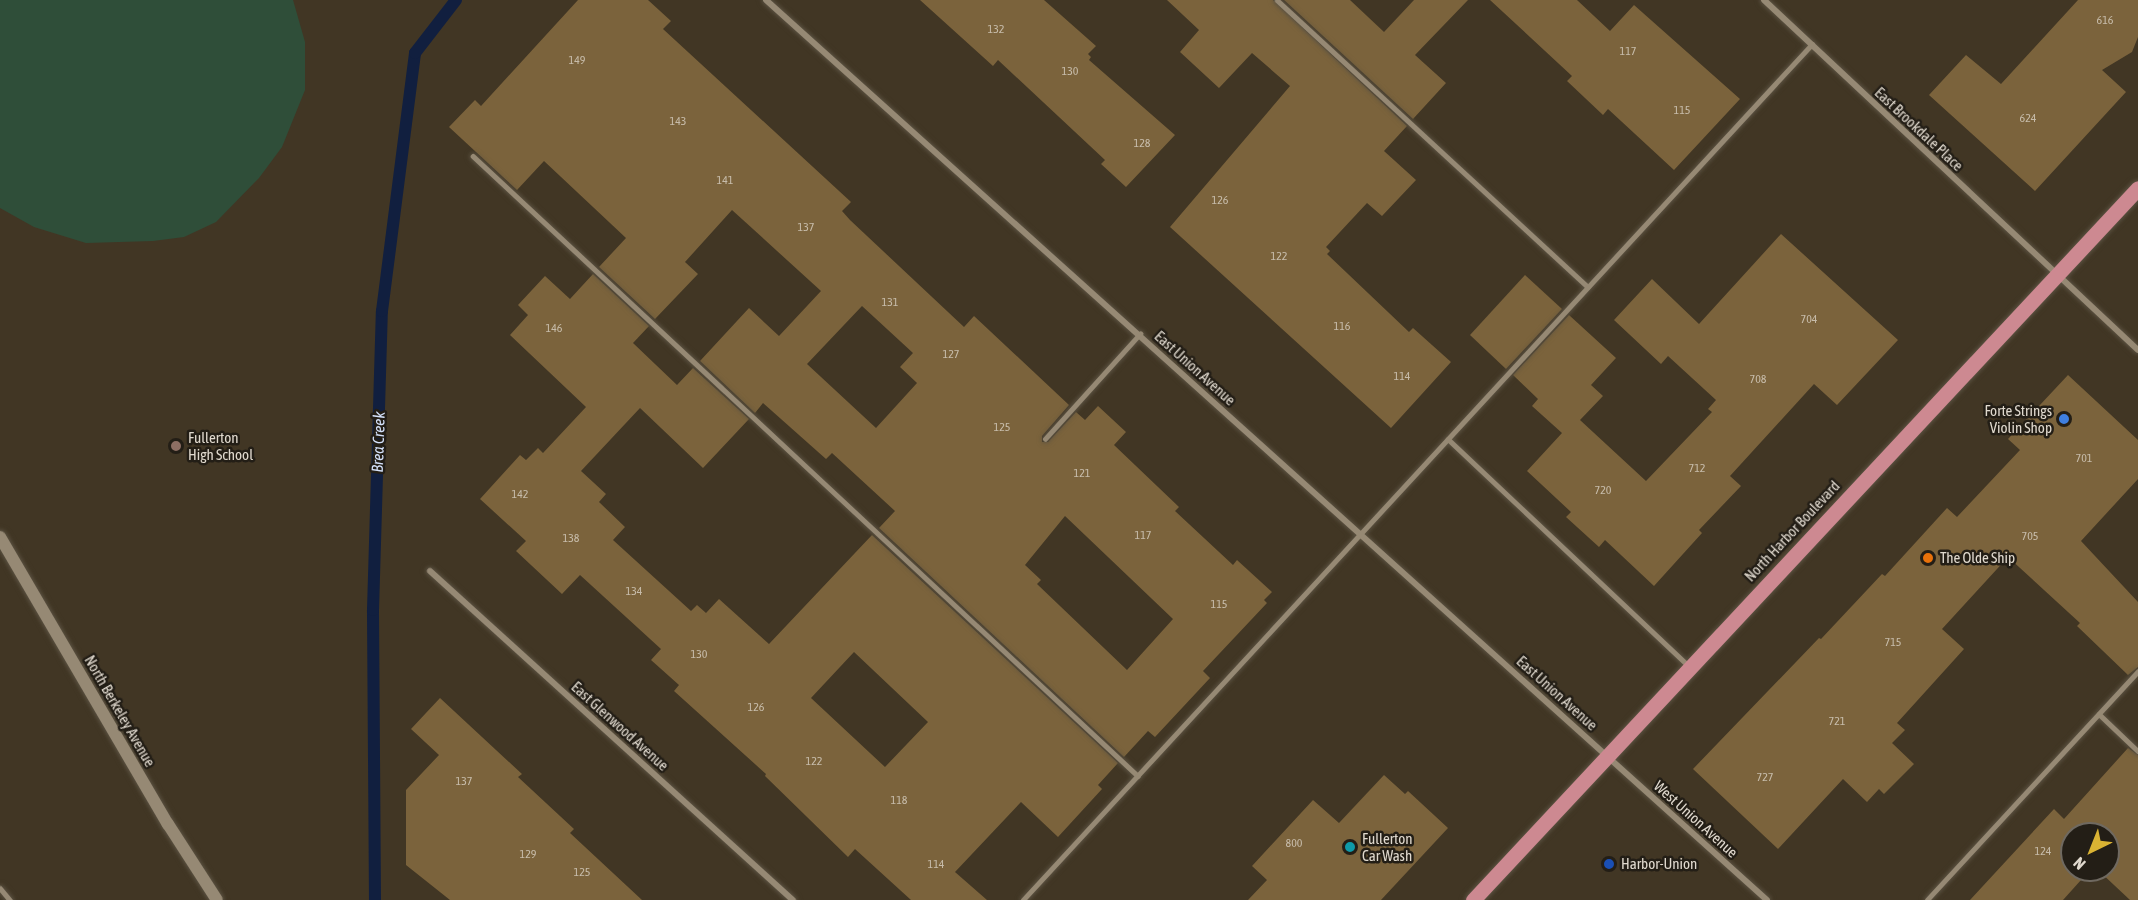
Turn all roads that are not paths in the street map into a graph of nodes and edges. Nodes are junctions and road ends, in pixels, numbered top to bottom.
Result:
1 (766, 0) edge
2 (1277, 0) edge
3 (1764, 0) edge
4 (1812, 45) junction
5 (473, 156) dead end
6 (2138, 188) edge
7 (2056, 275) junction
8 (1588, 287) junction
9 (1140, 334) junction
10 (2138, 350) edge
11 (1046, 439) dead end
12 (1448, 439) junction
13 (1361, 533) junction
14 (0, 537) edge
15 (430, 571) dead end
16 (1690, 667) junction
17 (2138, 671) edge
18 (2099, 714) junction
19 (2138, 751) edge
20 (1608, 755) junction
21 (1138, 776) junction
22 (0, 888) edge
23 (10, 900) edge
24 (217, 900) edge
25 (793, 900) edge
26 (1023, 900) edge
27 (1473, 900) edge
28 (1767, 900) edge
29 (1927, 900) edge

1 - 9 street, East Union Avenue
2 - 8 lane
3 - 4 street, East Brookdale Place
4 - 7 street, East Brookdale Place
4 - 8 lane
5 - 21 lane
6 - 7 main road, North Harbor Boulevard
7 - 10 street, East Brookdale Place
7 - 16 main road, North Harbor Boulevard
8 - 12 lane
9 - 11 lane
9 - 13 street, East Union Avenue
12 - 13 lane
12 - 16 lane
13 - 20 street, East Union Avenue
13 - 21 lane
14 - 24 street, North Berkeley Avenue
15 - 25 street, East Glenwood Avenue
16 - 20 main road, North Harbor Boulevard
17 - 18 lane
18 - 19 lane
18 - 29 lane
20 - 27 main road, North Harbor Boulevard
20 - 28 street, West Union Avenue
21 - 26 lane
22 - 23 lane

